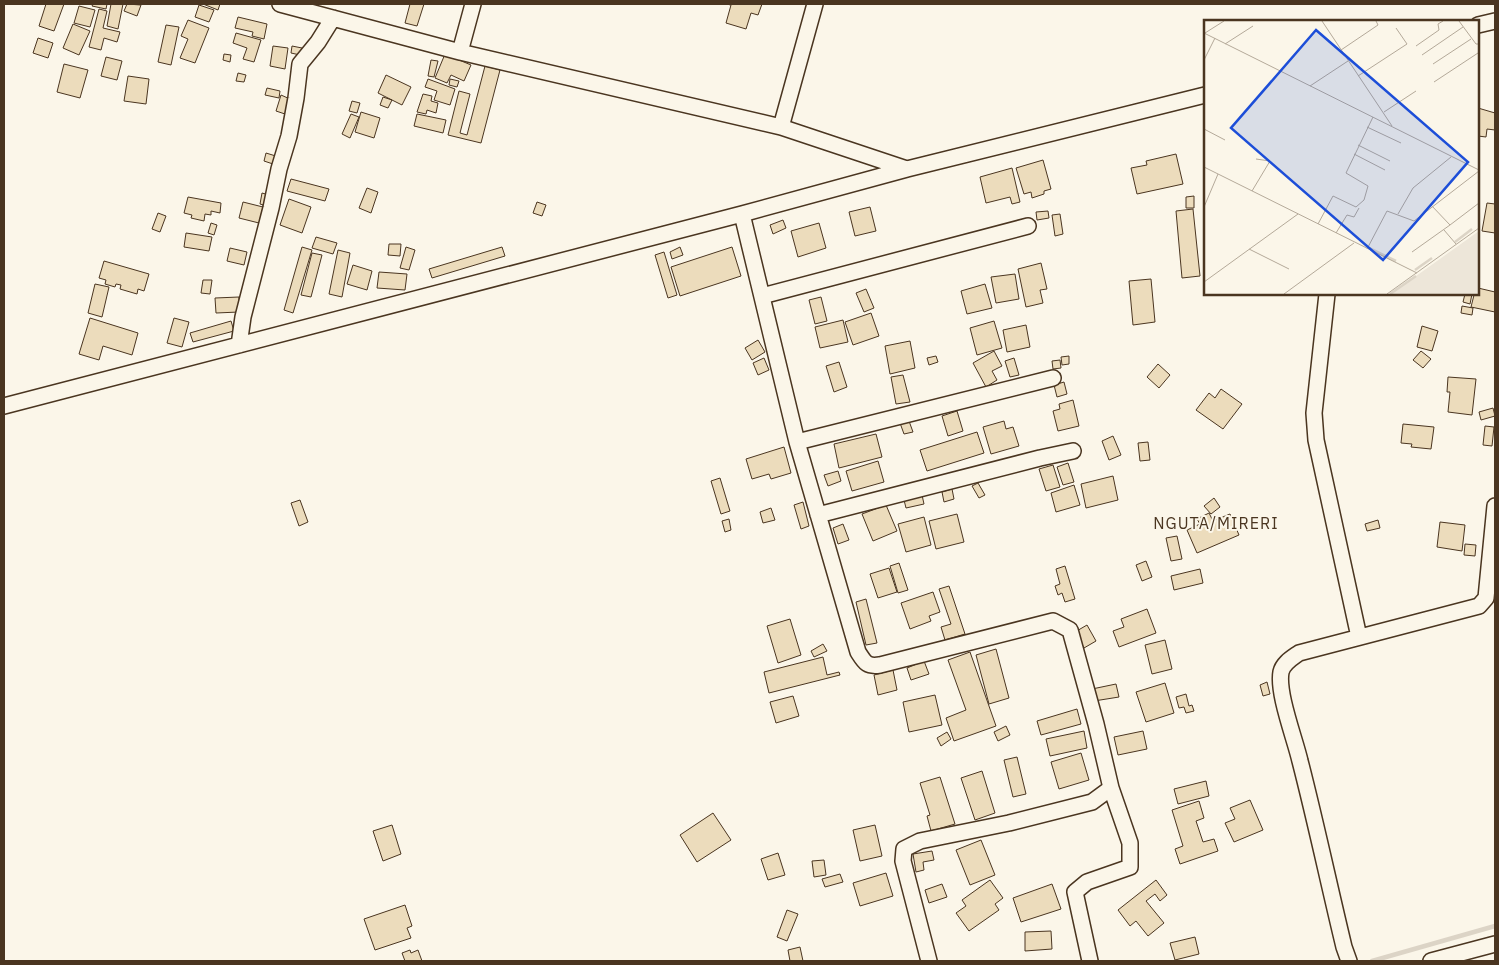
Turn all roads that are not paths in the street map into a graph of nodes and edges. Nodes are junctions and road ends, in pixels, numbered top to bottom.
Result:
1 (280, 4) edge
2 (473, 4) edge
3 (815, 4) edge
4 (333, 18) junction
5 (1495, 21) edge
6 (1479, 25) edge
7 (460, 52) junction
8 (1204, 95) edge
9 (781, 127) junction
10 (907, 169) junction
11 (742, 214) junction
12 (1028, 226) dead end
13 (1327, 295) edge
14 (762, 296) junction
15 (239, 344) junction
16 (1053, 378) dead end
17 (4, 406) edge
18 (797, 442) junction
19 (1073, 451) dead end
20 (1495, 506) edge
21 (818, 516) junction
22 (1359, 637) junction
23 (1111, 788) junction
24 (1495, 944) edge
25 (929, 961) edge
26 (1090, 961) edge
27 (1349, 961) edge
28 (1431, 961) edge

1 - 4 street
2 - 7 street
3 - 9 street
4 - 7 street
4 - 15 street
5 - 6 street
7 - 9 street
8 - 10 street
9 - 10 street
10 - 11 street
11 - 14 street
11 - 15 street
12 - 14 street
13 - 22 street
14 - 18 street
15 - 17 street
16 - 18 street
18 - 21 street
19 - 21 street
20 - 22 street
21 - 23 street
22 - 27 street
23 - 25 street
23 - 26 street
24 - 28 street

